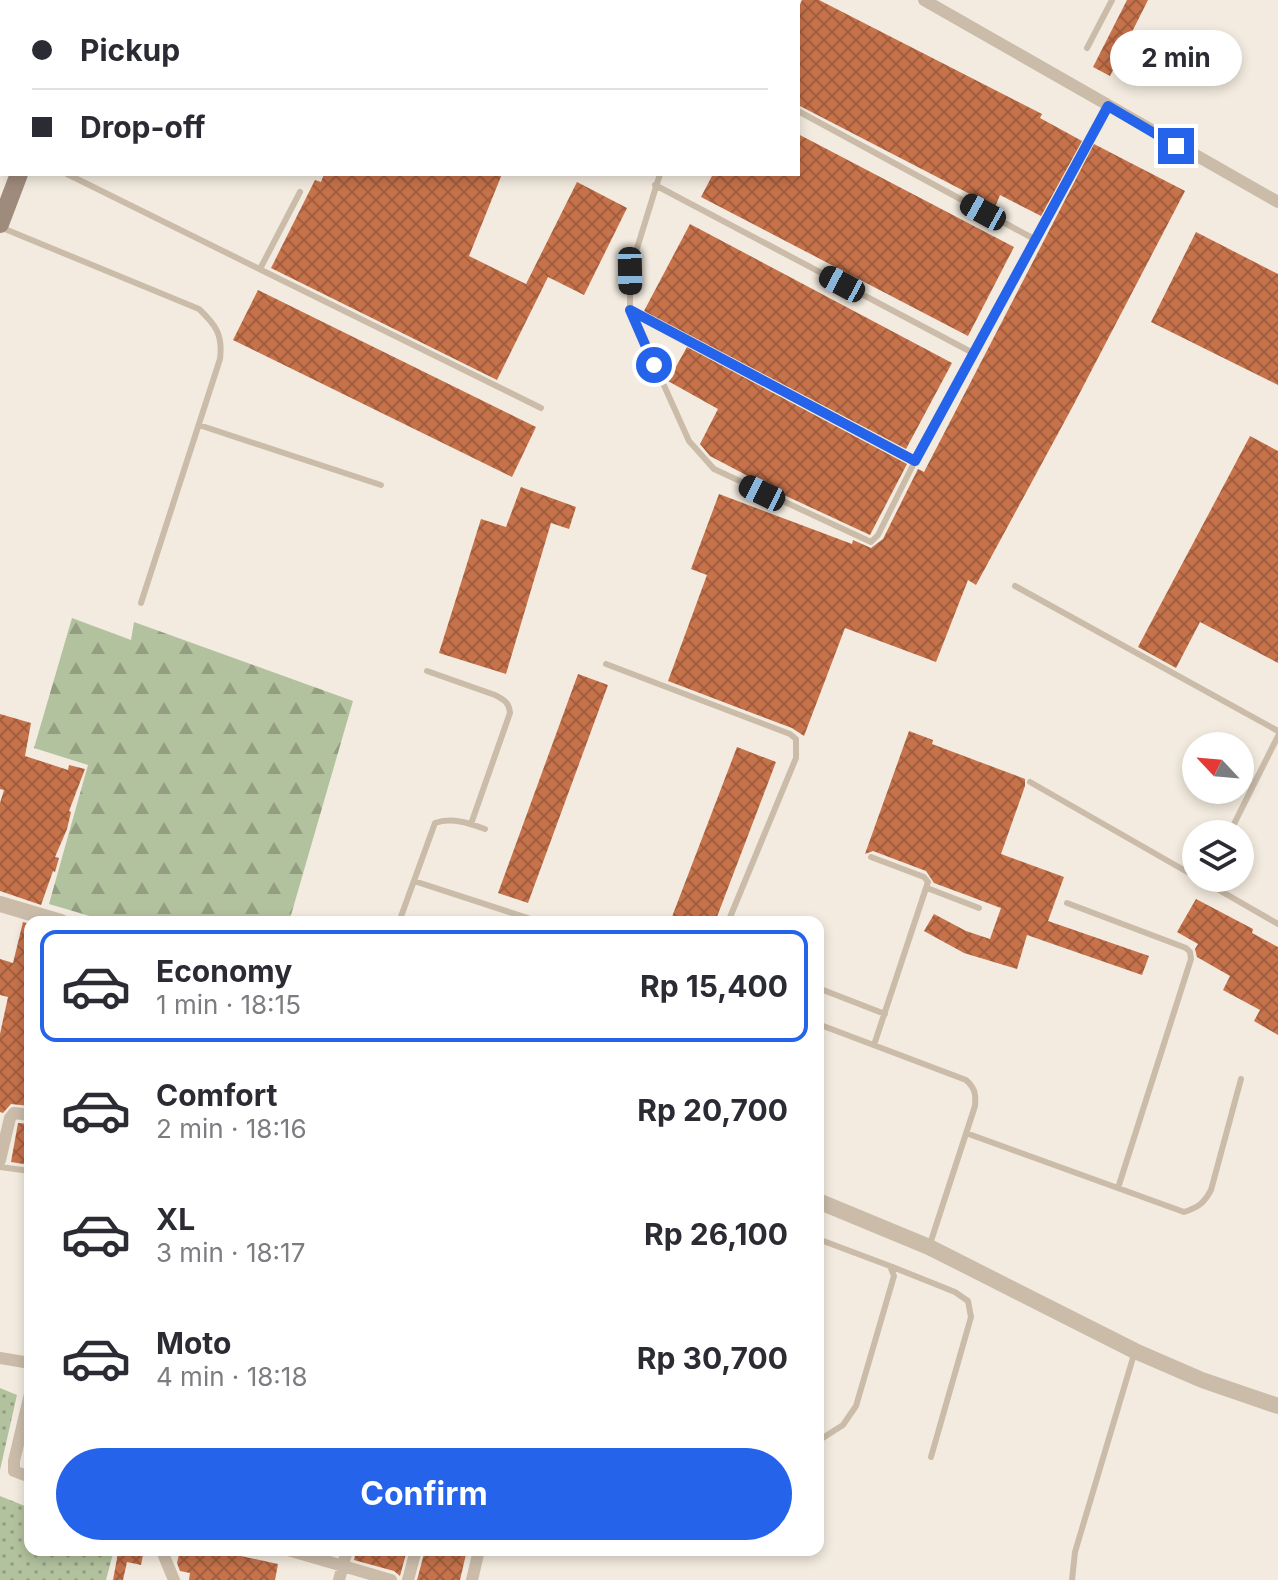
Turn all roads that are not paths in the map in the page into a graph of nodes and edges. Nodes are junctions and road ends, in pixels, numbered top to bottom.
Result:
1 (924, 0) edge
2 (1112, 0) edge
3 (1087, 48) dead end
4 (1108, 106) junction
5 (800, 112) edge
6 (18, 176) edge
7 (71, 176) edge
8 (659, 176) edge
9 (655, 185) junction
10 (300, 192) dead end
11 (1278, 202) edge
12 (0, 226) edge
13 (1036, 240) junction
14 (260, 269) junction
15 (630, 310) junction
16 (975, 354) junction
17 (541, 408) dead end
18 (199, 425) junction
19 (915, 461) junction
20 (381, 485) dead end
21 (1015, 586) dead end
22 (141, 603) dead end
23 (606, 664) dead end
24 (427, 671) dead end
25 (1278, 734) edge
26 (1030, 782) dead end
27 (1236, 820) edge
28 (471, 824) junction
29 (485, 829) dead end
30 (871, 857) dead end
31 (1182, 868) edge
32 (414, 881) junction
33 (927, 888) junction
34 (1224, 892) edge
35 (1067, 903) dead end
36 (0, 904) edge
37 (979, 908) dead end
38 (41, 916) edge
39 (401, 916) edge
40 (522, 916) edge
41 (730, 916) edge
42 (1278, 924) edge
43 (824, 990) edge
44 (885, 1014) junction
45 (824, 1026) edge
46 (874, 1045) junction
47 (1241, 1079) dead end
48 (24, 1114) edge
49 (966, 1133) junction
50 (0, 1160) edge
51 (0, 1167) edge
52 (24, 1170) edge
53 (1118, 1188) junction
54 (824, 1203) edge
55 (824, 1241) edge
56 (929, 1247) junction
57 (890, 1266) junction
58 (1135, 1351) junction
59 (0, 1358) edge
60 (24, 1362) edge
61 (1278, 1406) edge
62 (24, 1419) edge
63 (824, 1437) edge
64 (931, 1457) dead end
65 (24, 1475) edge
66 (164, 1556) edge
67 (310, 1556) edge
68 (346, 1556) edge
69 (414, 1556) edge
70 (478, 1556) edge
71 (343, 1566) junction
72 (174, 1580) edge
73 (339, 1580) edge
74 (391, 1580) edge
75 (408, 1580) edge
76 (472, 1580) edge
77 (1072, 1580) edge

1 - 4 street
2 - 3 lane
4 - 11 street
4 - 13 lane
5 - 13 lane
6 - 12 main road
7 - 14 lane
8 - 9 lane
9 - 15 lane
9 - 16 lane
10 - 14 lane
12 - 18 lane
13 - 16 lane
14 - 17 lane
15 - 19 lane
15 - 19 lane
16 - 19 lane
18 - 20 lane
18 - 22 lane
21 - 25 lane
23 - 41 lane
24 - 28 lane
25 - 27 lane
26 - 31 lane
28 - 29 lane
28 - 32 lane
30 - 33 lane
32 - 39 lane
32 - 40 lane
33 - 37 lane
33 - 44 lane
34 - 42 lane
35 - 53 lane
36 - 38 street
43 - 44 lane
44 - 46 lane
45 - 46 lane
46 - 49 lane
47 - 53 lane
48 - 50 street
49 - 53 lane
49 - 56 lane
51 - 52 lane
54 - 56 street
55 - 57 lane
56 - 58 street
57 - 63 lane
57 - 64 lane
58 - 61 street
58 - 77 lane
59 - 60 street
62 - 65 street
66 - 72 street
67 - 71 street
68 - 71 street
69 - 75 street
70 - 76 street
71 - 73 street
71 - 74 street

